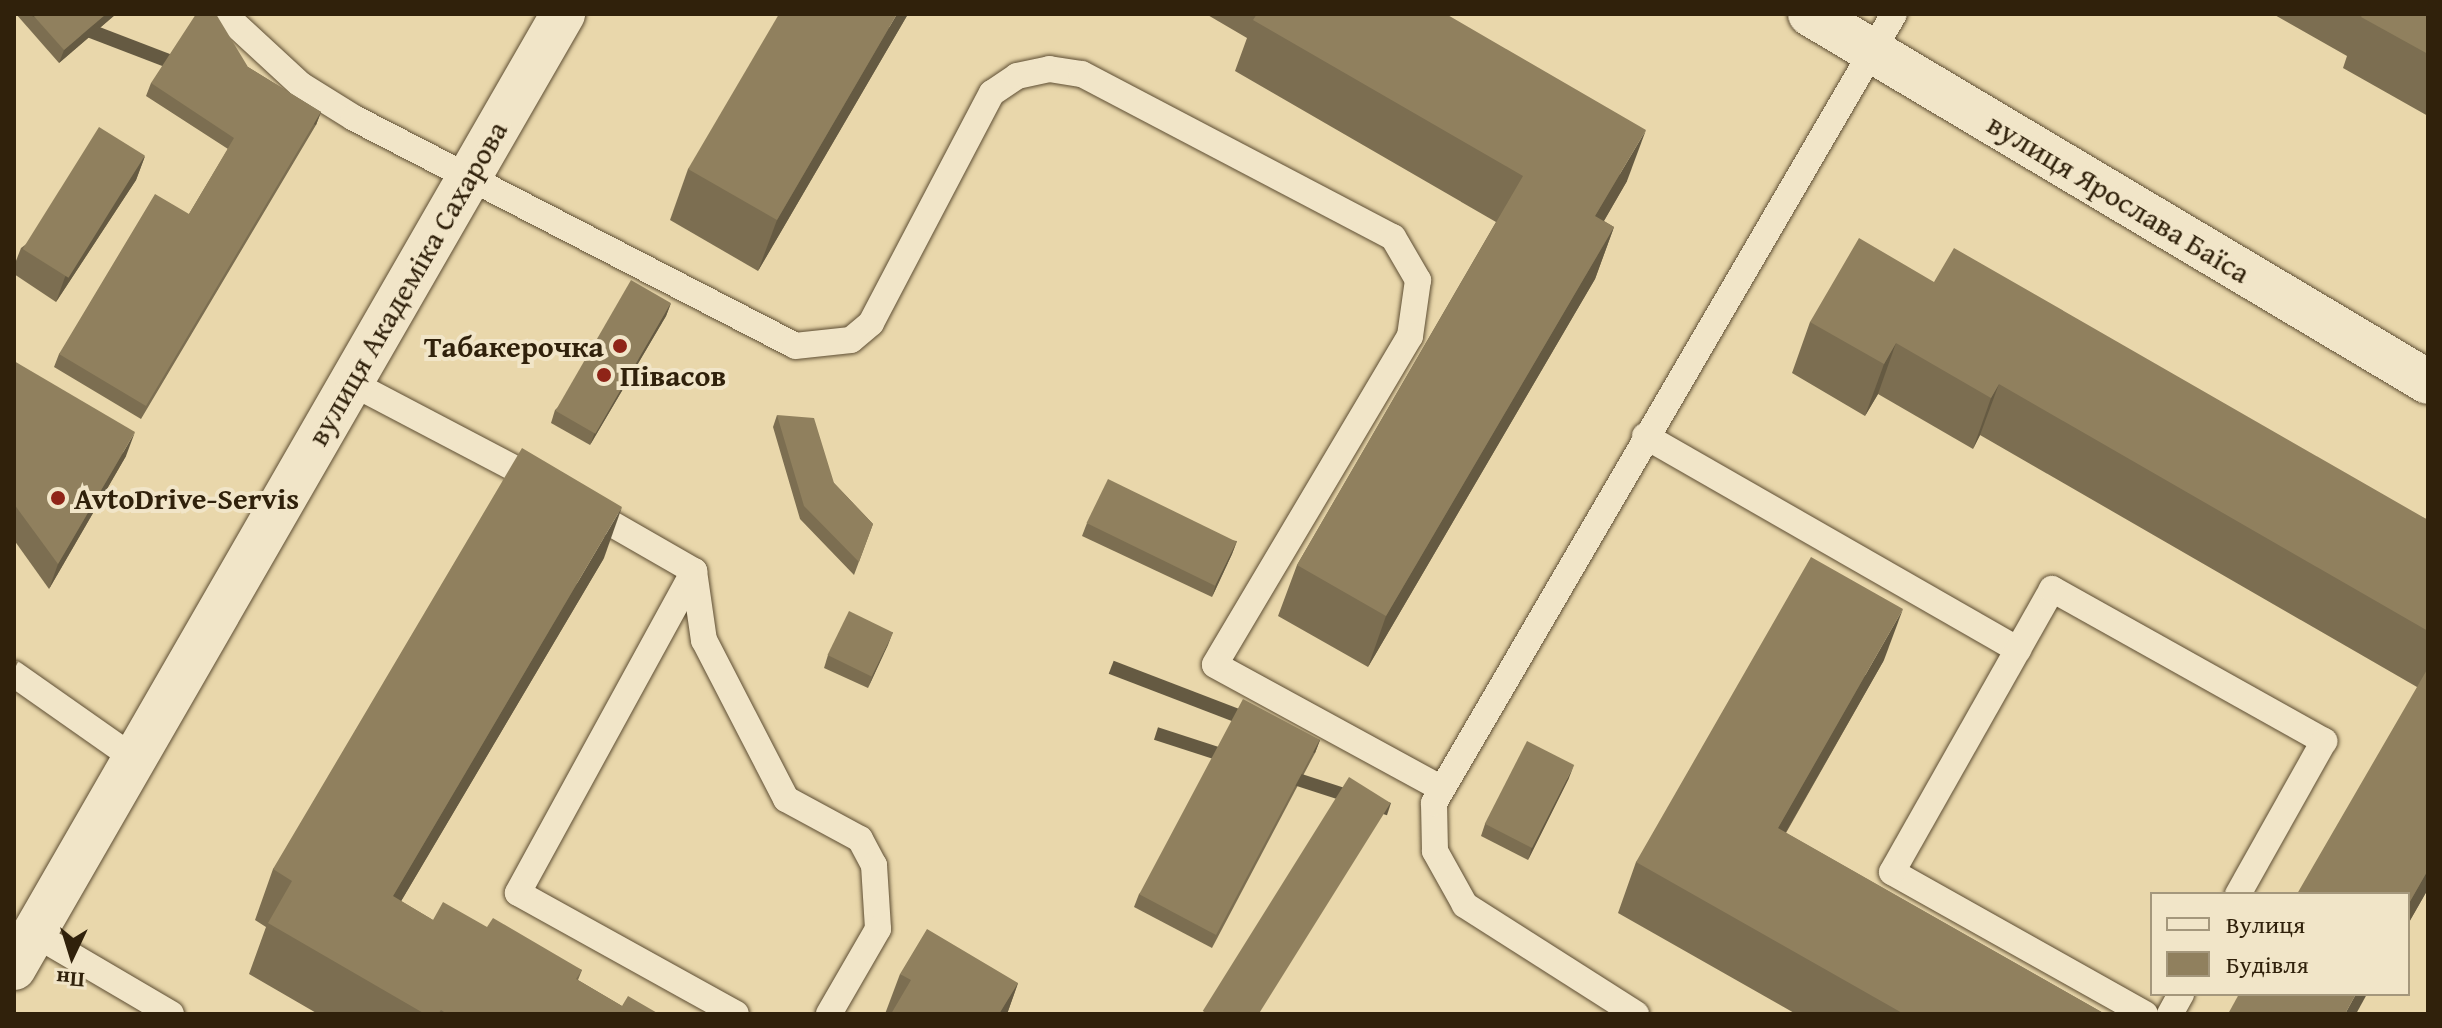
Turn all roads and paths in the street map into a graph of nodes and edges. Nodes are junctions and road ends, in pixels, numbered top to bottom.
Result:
1 (224, 14) edge
2 (563, 14) edge
3 (1810, 14) edge
4 (1885, 33) edge
5 (467, 178) junction
6 (350, 382) junction
7 (2428, 382) edge
8 (1645, 436) junction
9 (694, 571) junction
10 (2018, 650) junction
11 (14, 674) edge
12 (135, 759) junction
13 (1439, 787) junction
14 (2239, 892) edge
15 (24, 951) edge
16 (2180, 996) edge
17 (1637, 1010) edge
18 (171, 1014) edge
19 (736, 1014) edge
20 (829, 1014) edge
21 (2145, 1014) edge
22 (2170, 1014) edge

1 - 5 lane
2 - 5 street, вулиця Академіка Сахарова
3 - 4 street, вулиця Ярослава Баїса
4 - 7 street, вулиця Ярослава Баїса
4 - 8 lane
5 - 6 street, вулиця Академіка Сахарова
5 - 13 lane
6 - 9 lane
6 - 12 street, вулиця Академіка Сахарова
8 - 10 lane
8 - 13 lane
9 - 19 lane
9 - 20 lane
10 - 14 lane
10 - 21 lane
11 - 12 lane
12 - 15 street, вулиця Академіка Сахарова
13 - 17 lane
15 - 18 lane
16 - 22 lane

